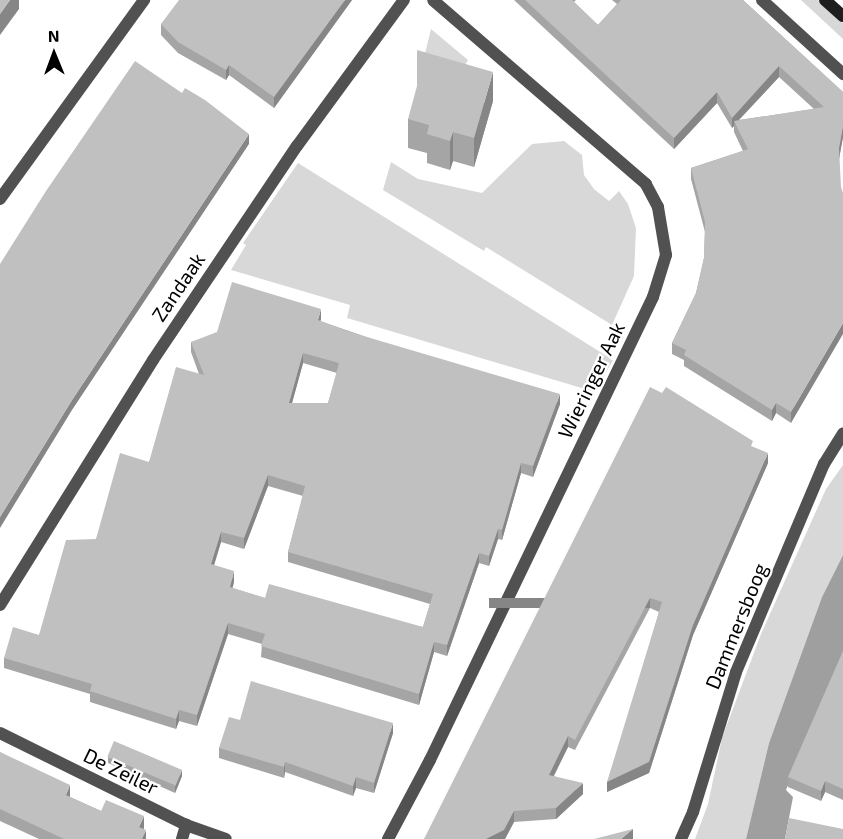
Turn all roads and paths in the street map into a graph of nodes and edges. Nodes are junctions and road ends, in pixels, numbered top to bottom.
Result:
1 (144, 0) edge
2 (404, 0) edge
3 (433, 0) edge
4 (762, 0) edge
5 (825, 0) edge
6 (843, 16) edge
7 (843, 74) edge
8 (0, 199) edge
9 (843, 433) edge
10 (0, 605) edge
11 (0, 733) edge
12 (186, 825) junction
13 (182, 839) edge
14 (226, 839) edge
15 (388, 839) edge
16 (681, 839) edge

1 - 8 street
2 - 10 street, Zandaak
3 - 15 street, Wieringer Aak
4 - 7 street
5 - 6 street
9 - 16 street, Dammersboog
11 - 12 street, De Zeiler
12 - 13 street
12 - 14 street, De Zeiler

